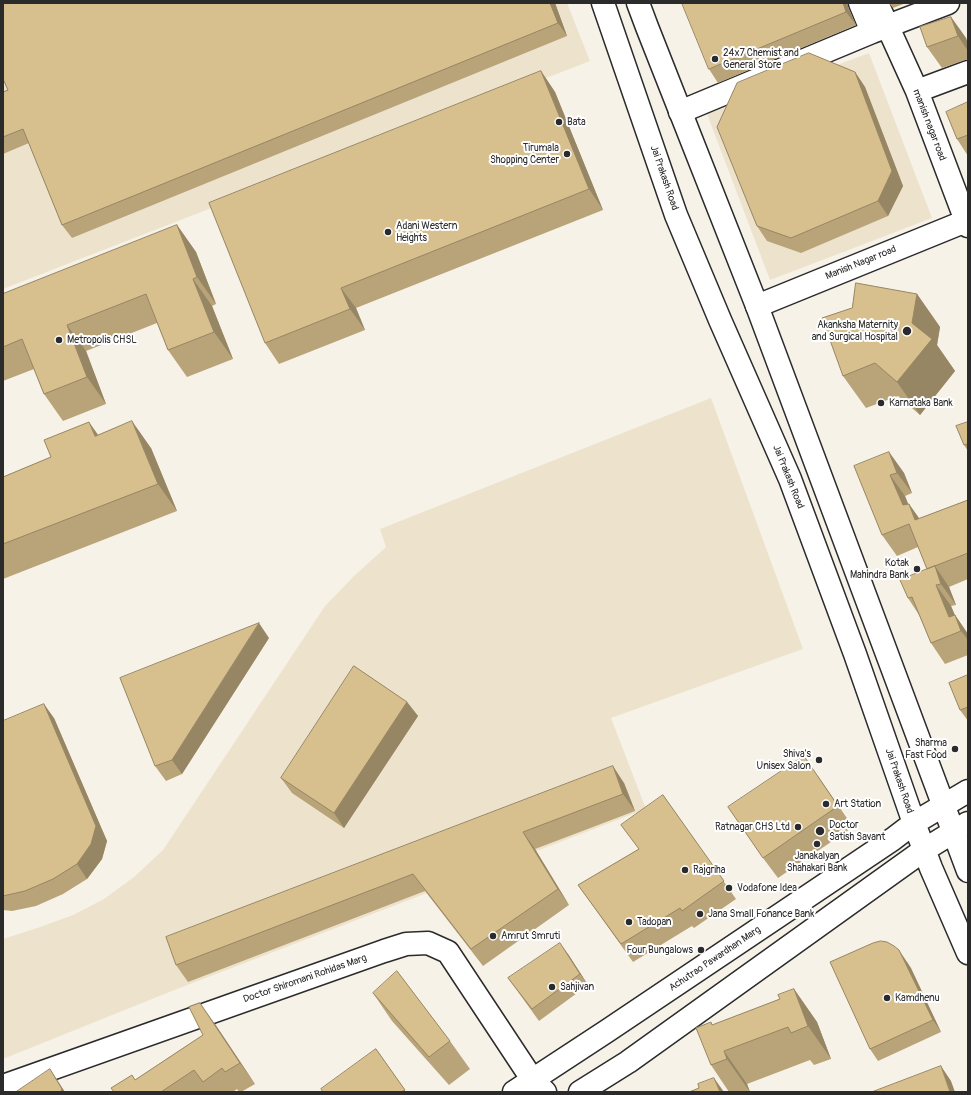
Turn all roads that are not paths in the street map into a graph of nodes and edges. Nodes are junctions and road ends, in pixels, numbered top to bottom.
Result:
1 (603, 3) edge
2 (638, 3) edge
3 (860, 3) edge
4 (946, 3) edge
5 (881, 14) edge
6 (968, 72) edge
7 (917, 91) junction
8 (680, 112) junction
9 (967, 224) edge
10 (757, 306) junction
11 (968, 791) edge
12 (943, 806) junction
13 (914, 823) junction
14 (961, 827) edge
15 (924, 850) junction
16 (968, 870) edge
17 (968, 953) edge
18 (3, 1086) edge
19 (539, 1086) edge
20 (514, 1092) edge
21 (580, 1092) edge

1 - 13 main road, Jai Prakash Road
2 - 8 main road
3 - 5 main road, manish nagar road
4 - 5 main road
5 - 7 main road, manish nagar road
5 - 8 main road
6 - 7 main road
7 - 9 main road, manish nagar road
8 - 10 main road
9 - 10 main road, Manish Nagar road
10 - 12 main road
11 - 12 main road, Achutrao Pawardhan Marg
12 - 13 main road, Achutrao Pawardhan Marg
12 - 14 main road
13 - 15 main road, Jai Prakash Road
13 - 19 main road, Achutrao Pawardhan Marg
14 - 15 main road
14 - 16 main road
15 - 17 main road, Jai Prakash Road
15 - 21 main road
18 - 19 main road, Doctor Shiromani Rohidas Marg
19 - 20 main road, Achutrao Pawardhan Marg

